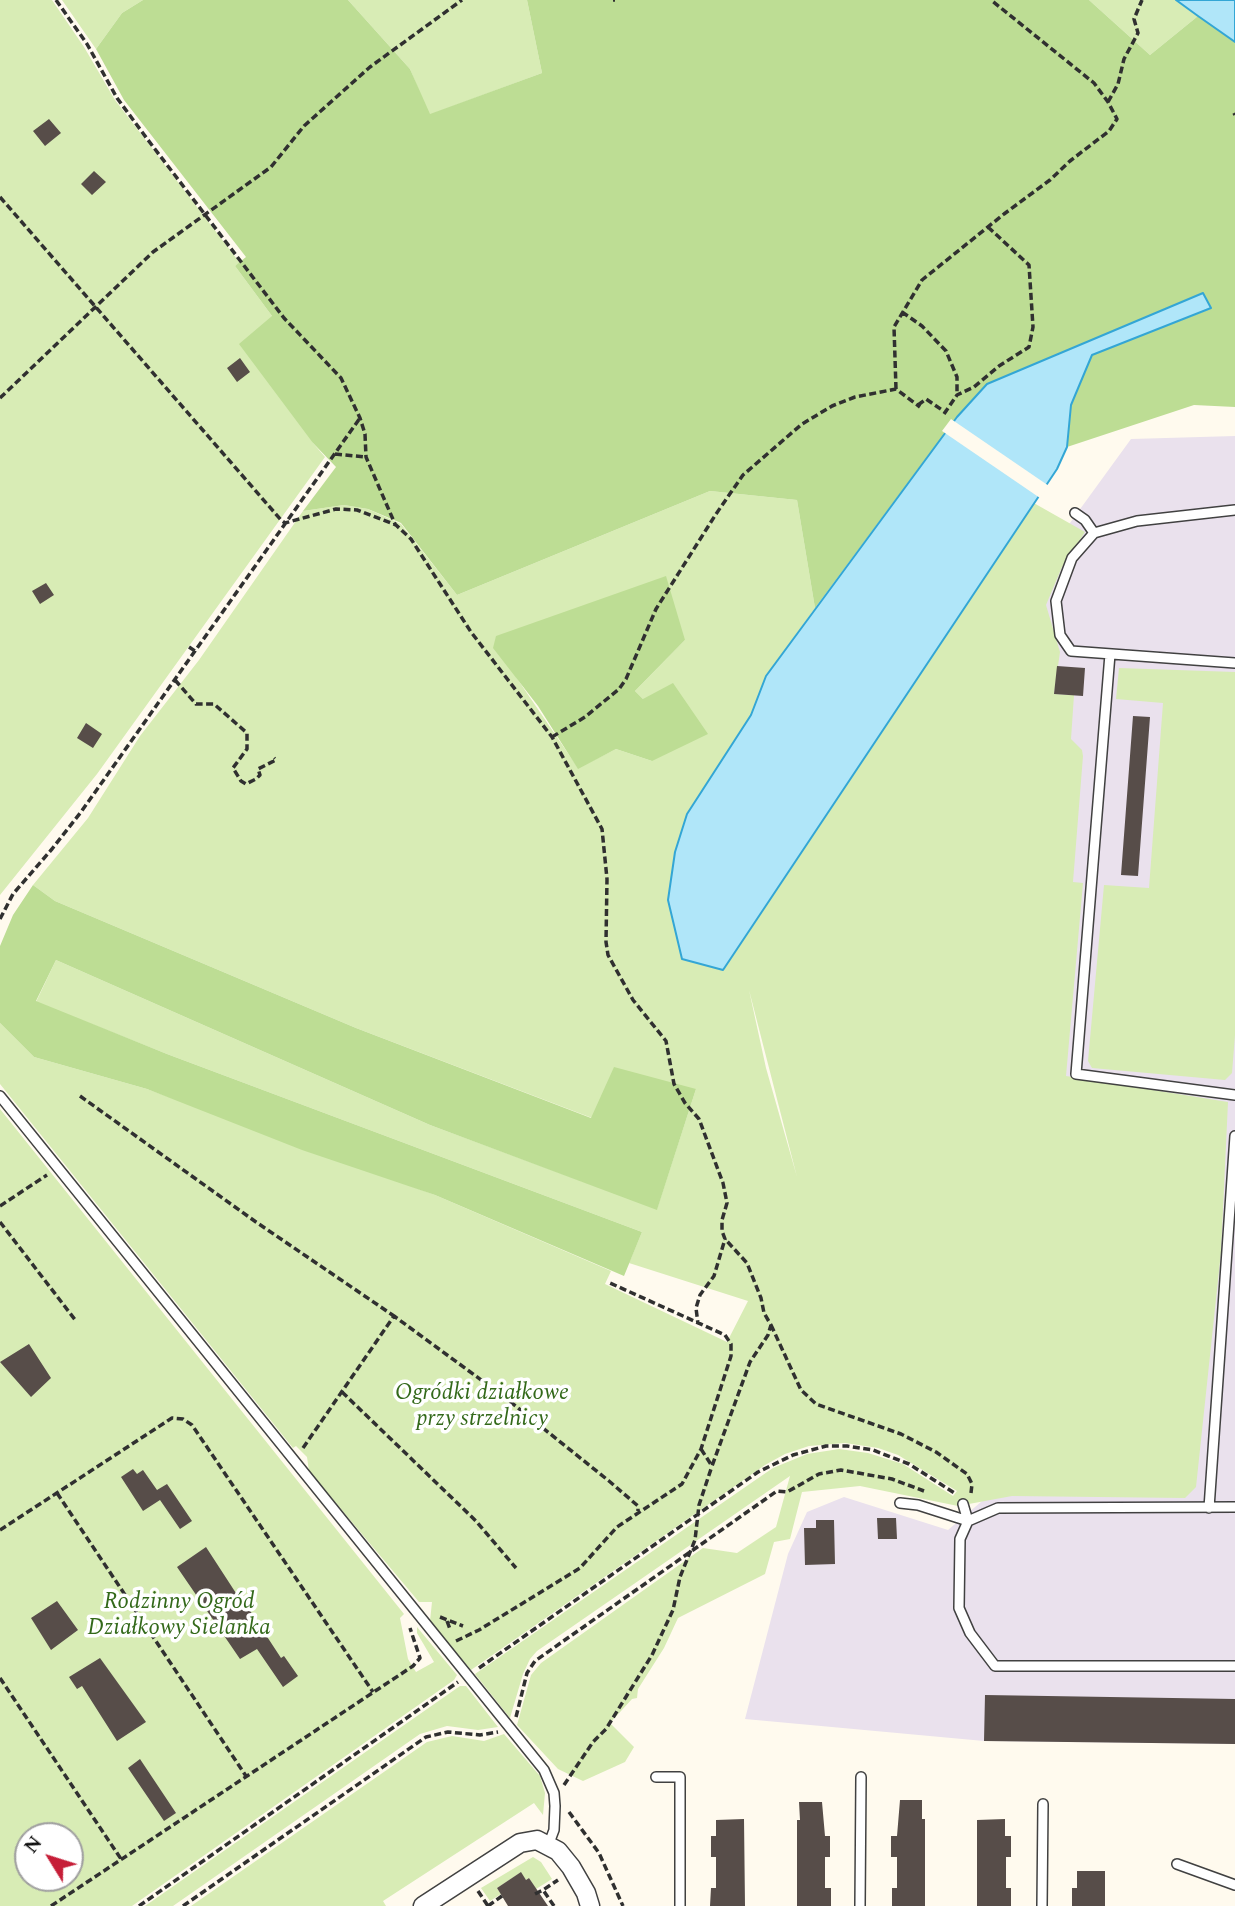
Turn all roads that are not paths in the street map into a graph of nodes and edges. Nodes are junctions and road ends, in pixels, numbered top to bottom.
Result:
1 (1235, 510) edge
2 (1075, 513) dead end
3 (1094, 533) junction
4 (1110, 654) junction
5 (1235, 663) edge
6 (1235, 1095) edge
7 (0, 1096) edge
8 (1235, 1136) edge
9 (964, 1501) road end
10 (900, 1503) dead end
11 (1235, 1507) edge
12 (1209, 1508) junction
13 (968, 1521) junction
14 (1235, 1666) edge
15 (656, 1777) dead end
16 (861, 1777) dead end
17 (1043, 1804) dead end
18 (548, 1846) junction
19 (1177, 1864) dead end
20 (1235, 1885) edge
21 (423, 1906) edge
22 (590, 1906) edge
23 (680, 1906) edge
24 (860, 1906) edge
25 (1042, 1906) edge

1 - 3 lane
2 - 3 lane
3 - 4 lane
4 - 5 lane
4 - 6 lane
7 - 18 lane
8 - 12 lane
9 - 13 lane
10 - 13 lane
11 - 12 lane
12 - 13 lane
13 - 14 lane
15 - 23 lane
16 - 24 lane
17 - 25 lane
18 - 21 street
18 - 22 street
19 - 20 lane

